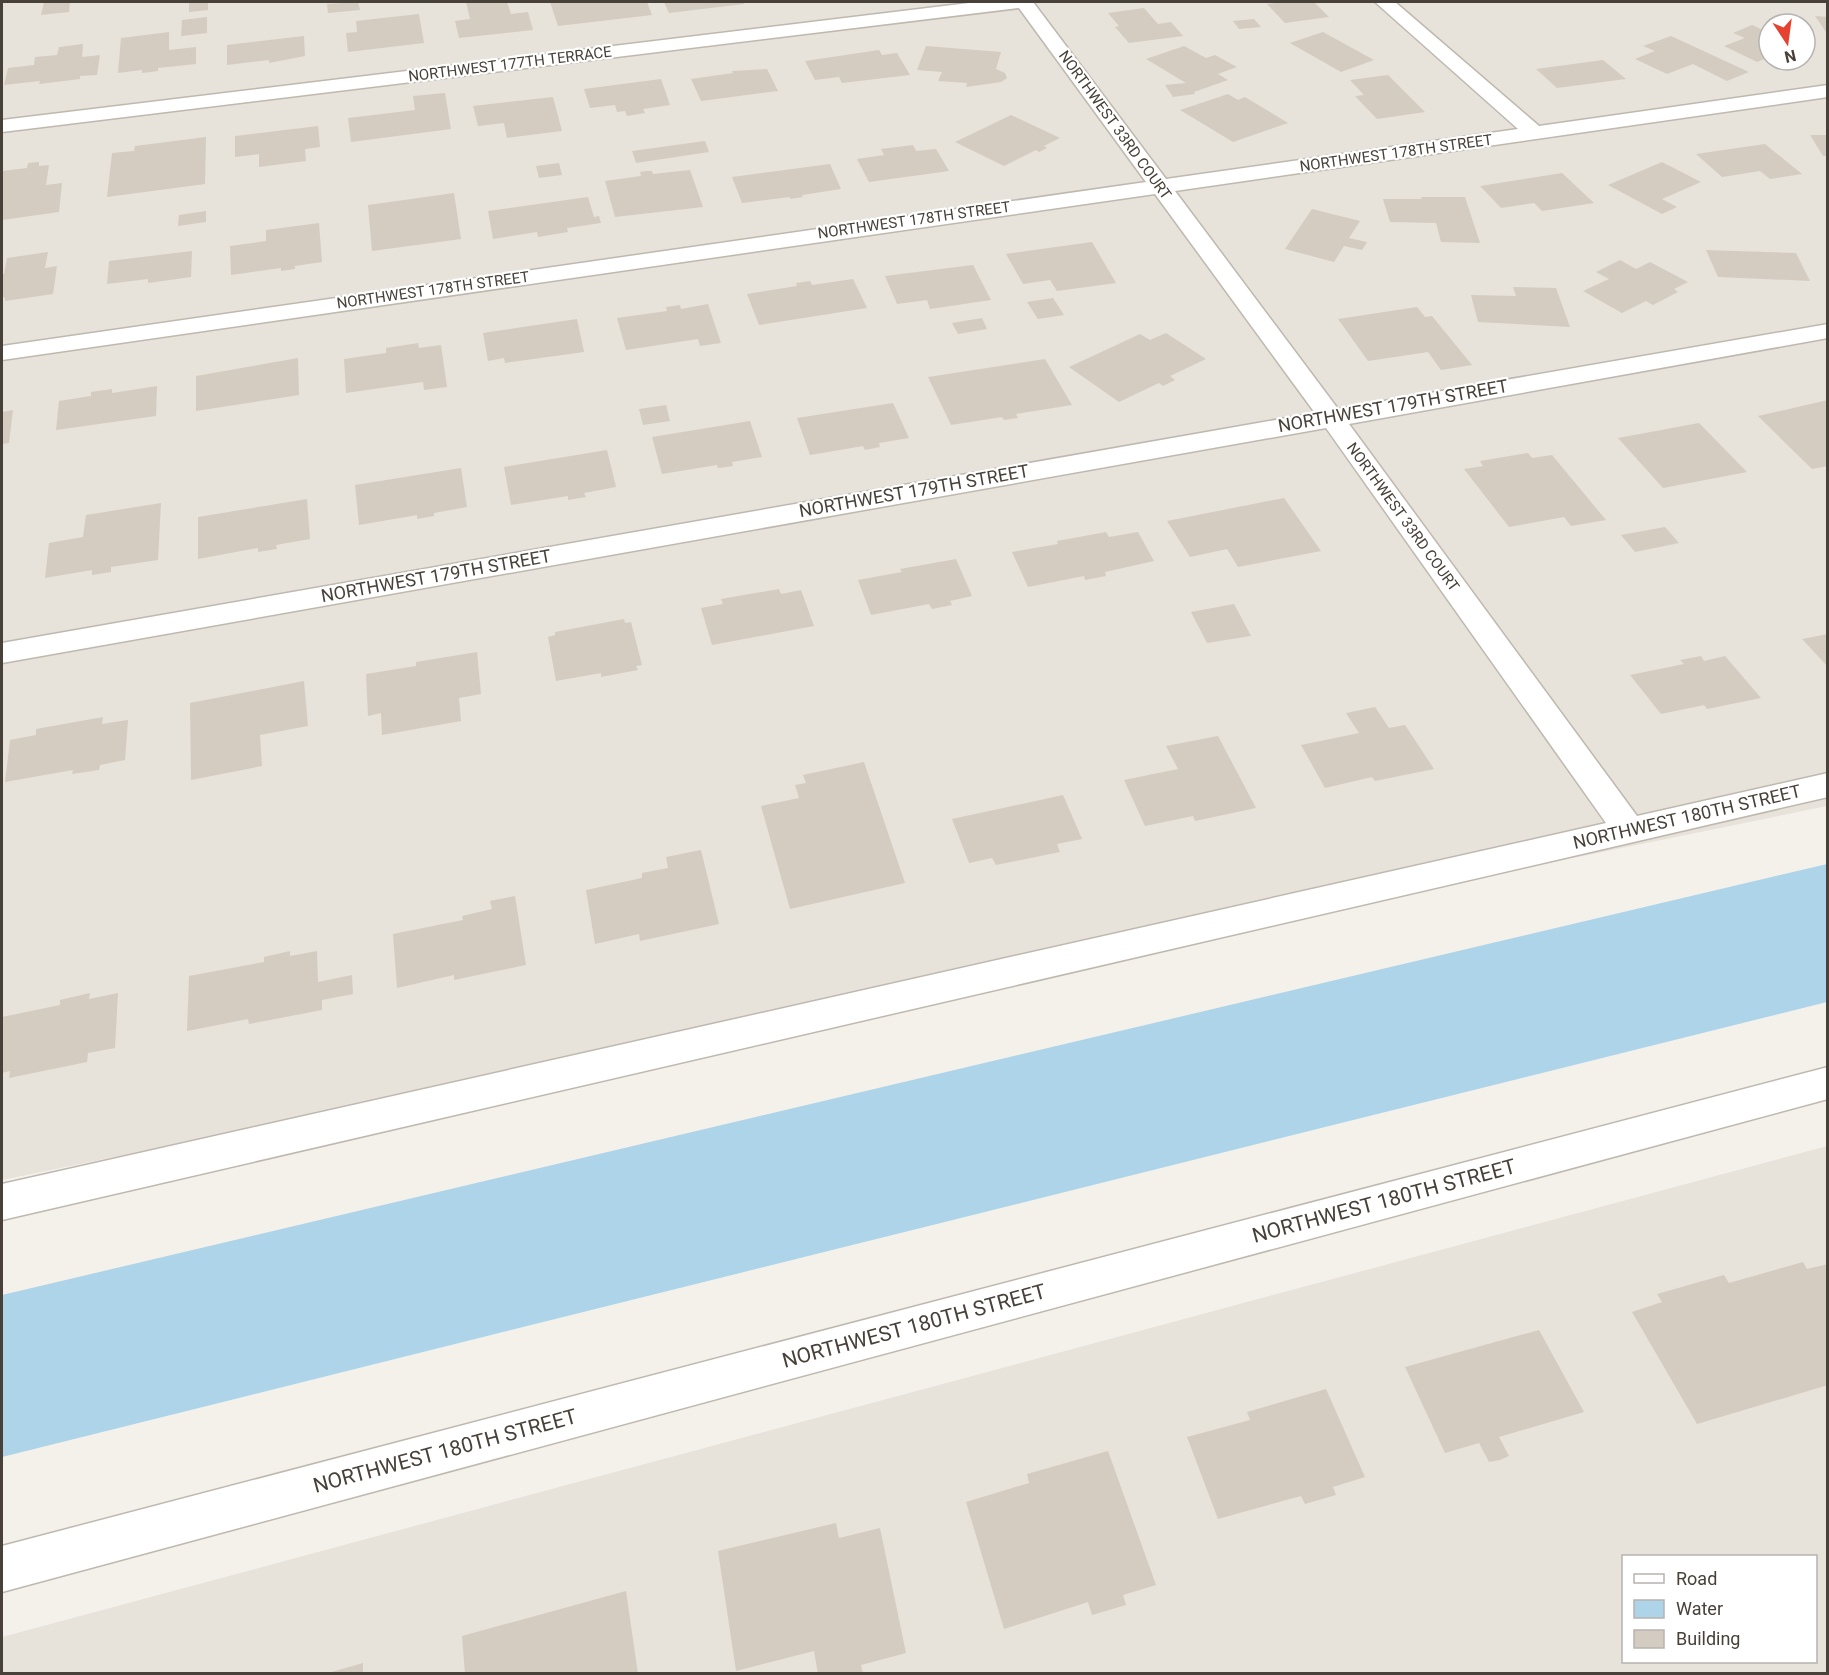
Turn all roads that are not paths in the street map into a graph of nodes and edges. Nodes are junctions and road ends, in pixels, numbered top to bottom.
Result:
1 (1019, 2) edge
2 (1024, 2) edge
3 (1384, 2) edge
4 (1827, 91) edge
5 (2, 126) edge
6 (1536, 134) junction
7 (1158, 185) junction
8 (1827, 331) edge
9 (2, 353) edge
10 (1331, 417) junction
11 (2, 653) edge
12 (1827, 785) edge
13 (1629, 830) junction
14 (1825, 1087) edge
15 (2, 1202) edge
16 (2, 1569) edge

1 - 5 street, NORTHWEST 177TH TERRACE
2 - 7 street, NORTHWEST 33RD COURT
3 - 6 street
4 - 6 street, NORTHWEST 178TH STREET
6 - 7 street, NORTHWEST 178TH STREET
7 - 9 street, NORTHWEST 178TH STREET
7 - 10 street, NORTHWEST 33RD COURT
8 - 10 street, NORTHWEST 179TH STREET
10 - 11 street, NORTHWEST 179TH STREET
10 - 13 street, NORTHWEST 33RD COURT
12 - 13 street, NORTHWEST 180TH STREET
13 - 15 street, NORTHWEST 180TH STREET
14 - 16 street, NORTHWEST 180TH STREET

